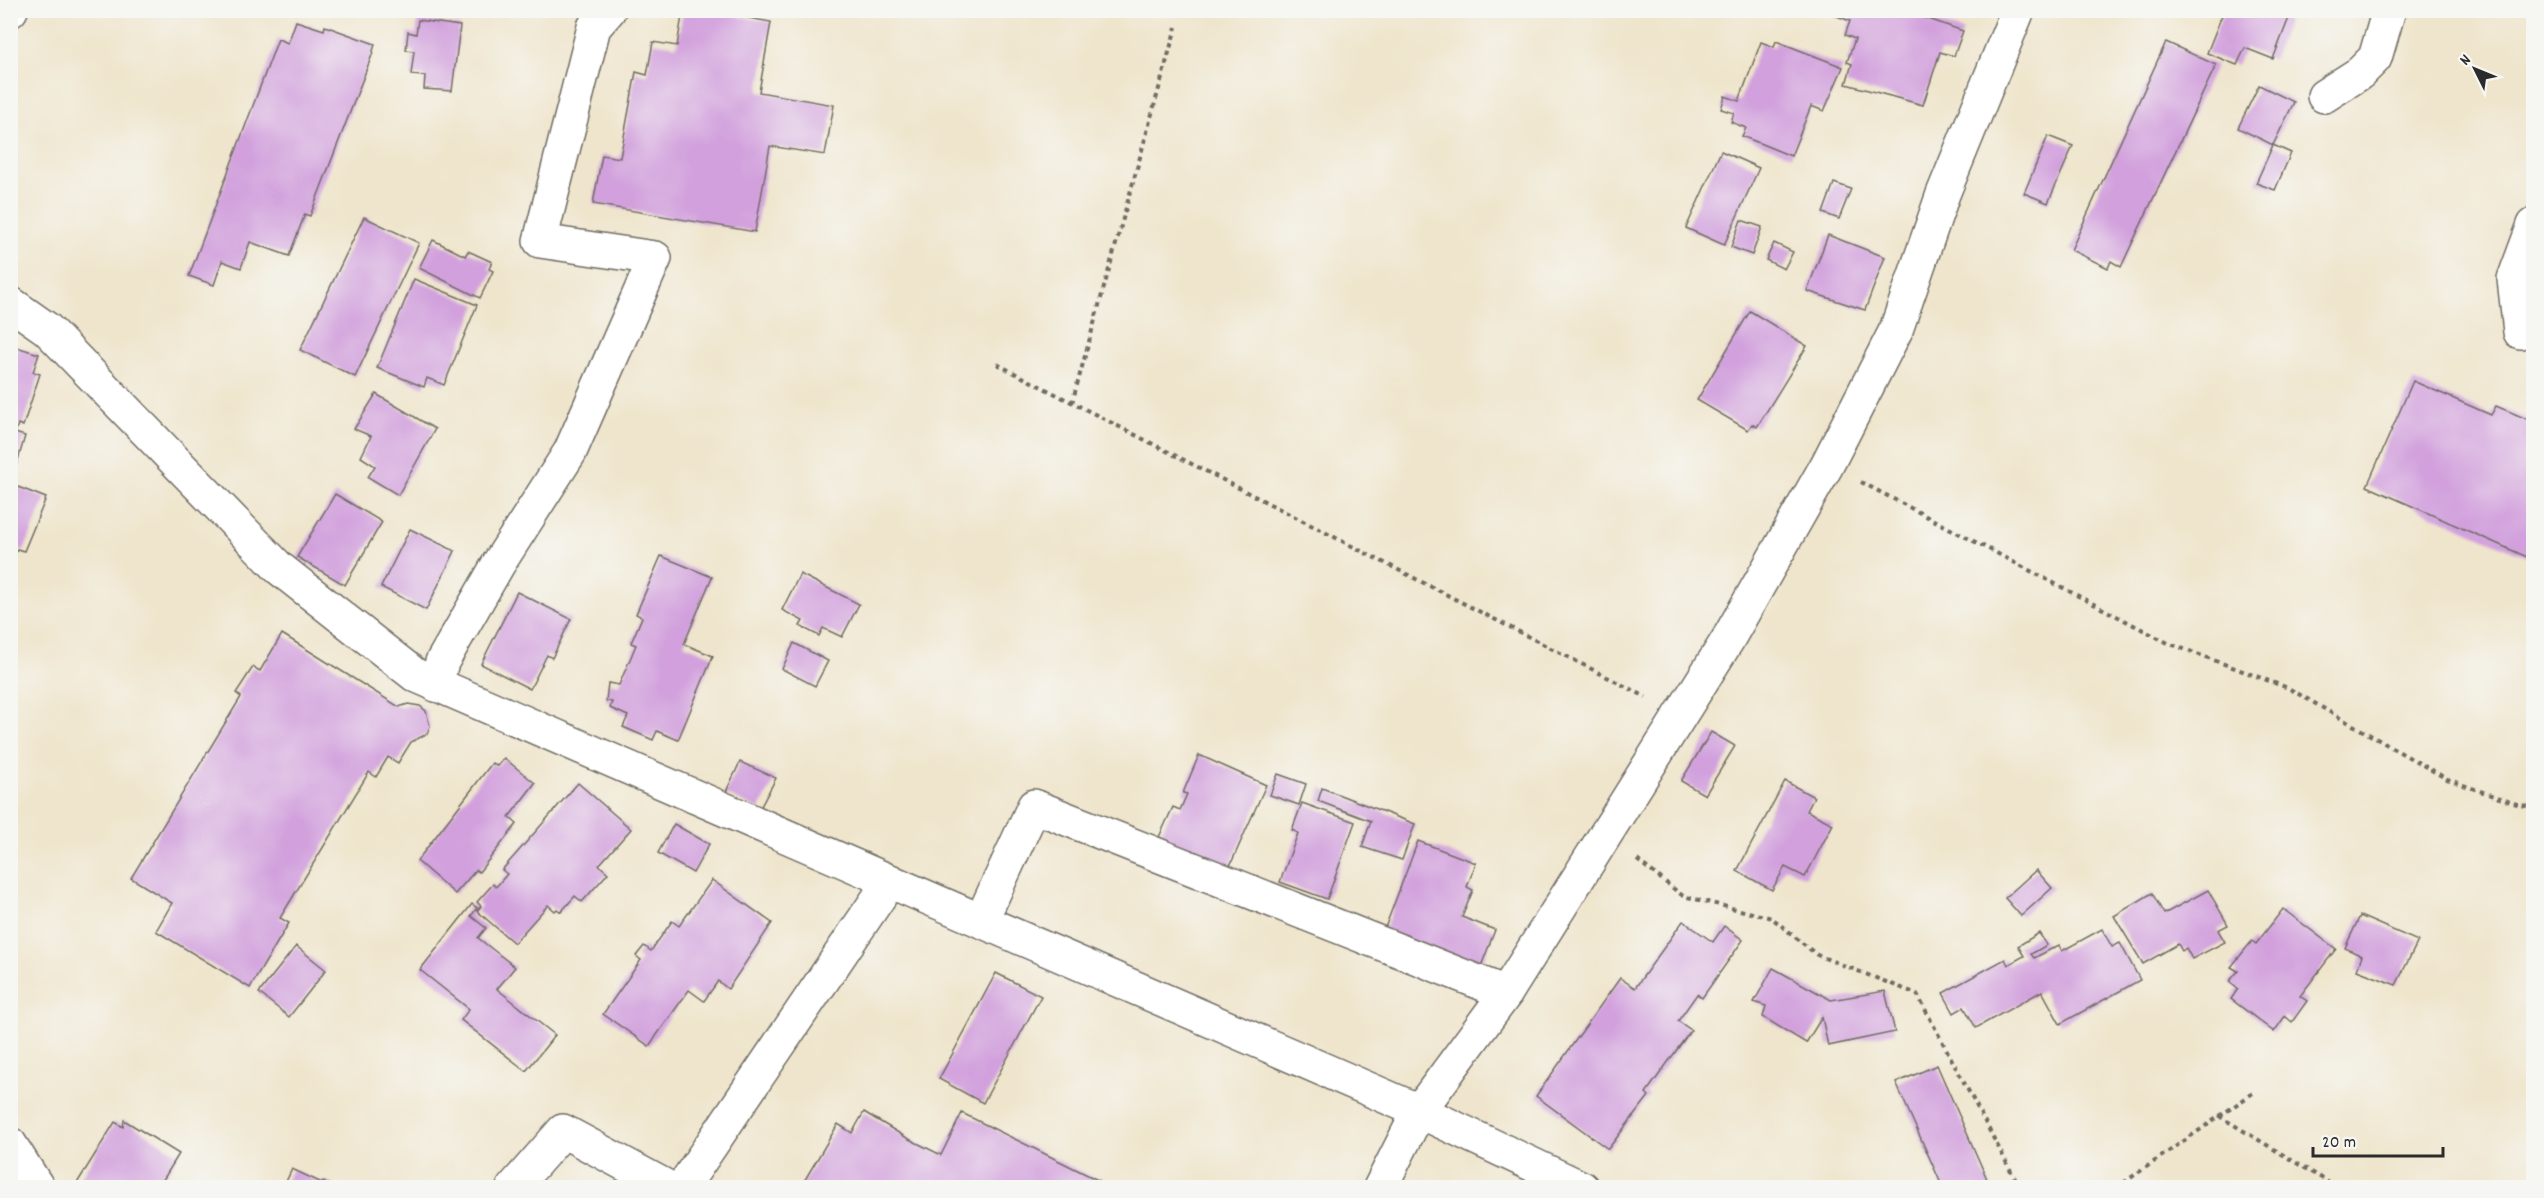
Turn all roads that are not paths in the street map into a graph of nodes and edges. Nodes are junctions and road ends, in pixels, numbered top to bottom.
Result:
1 (609, 10) edge
2 (2018, 10) edge
3 (2390, 10) edge
4 (2324, 96) dead end
5 (2534, 225) edge
6 (10, 303) edge
7 (2520, 332) dead end
8 (436, 685) junction
9 (890, 881) junction
10 (981, 921) junction
11 (1506, 993) junction
12 (1419, 1111) junction
13 (10, 1144) edge
14 (38, 1188) edge
15 (513, 1188) edge
16 (669, 1188) edge
17 (682, 1188) edge
18 (1380, 1188) edge
19 (1582, 1188) edge

1 - 8 street
2 - 11 street
3 - 4 street
5 - 7 street
6 - 8 street
8 - 9 street
9 - 10 street
9 - 17 street
10 - 11 street
10 - 12 street
11 - 12 street
12 - 18 street
12 - 19 street
13 - 14 street
15 - 16 street

